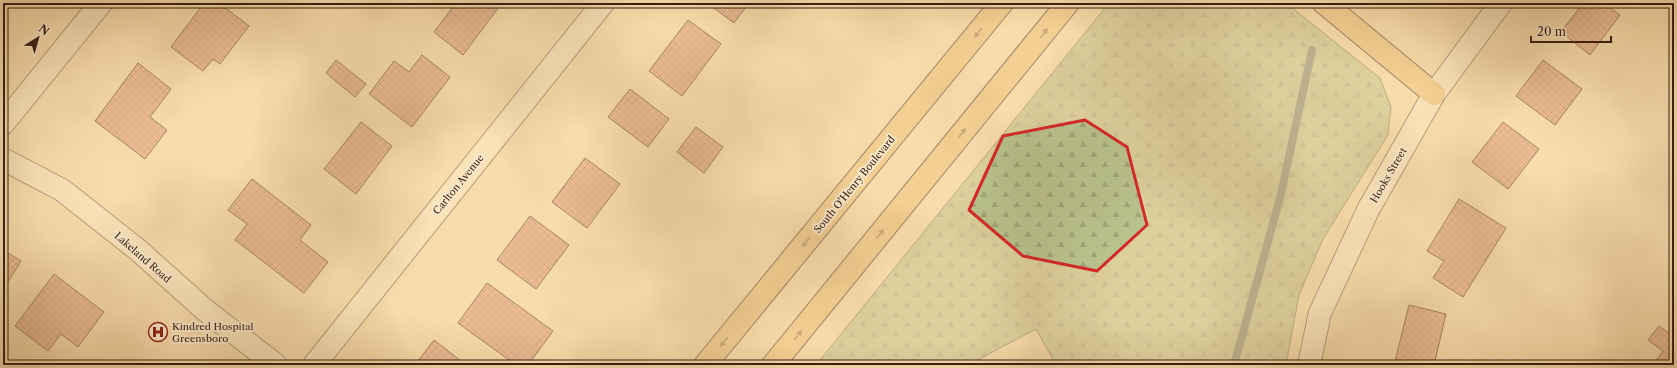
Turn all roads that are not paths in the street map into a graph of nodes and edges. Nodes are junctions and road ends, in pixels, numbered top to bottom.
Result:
1 (101, 3) edge
2 (603, 3) edge
3 (1002, 3) edge
4 (1324, 3) edge
5 (1501, 3) edge
6 (1068, 4) edge
7 (1434, 94) junction
8 (3, 124) edge
9 (3, 159) edge
10 (276, 365) edge
11 (314, 365) edge
12 (705, 365) edge
13 (773, 365) edge
14 (1309, 365) edge

1 - 8 street
2 - 11 street, Carlton Avenue
3 -> 12 highway, South O'Henry Boulevard
4 - 7 highway
5 - 7 street, Hooks Street
13 -> 6 highway
7 - 14 street, Hooks Street
9 - 10 street, Lakeland Road

